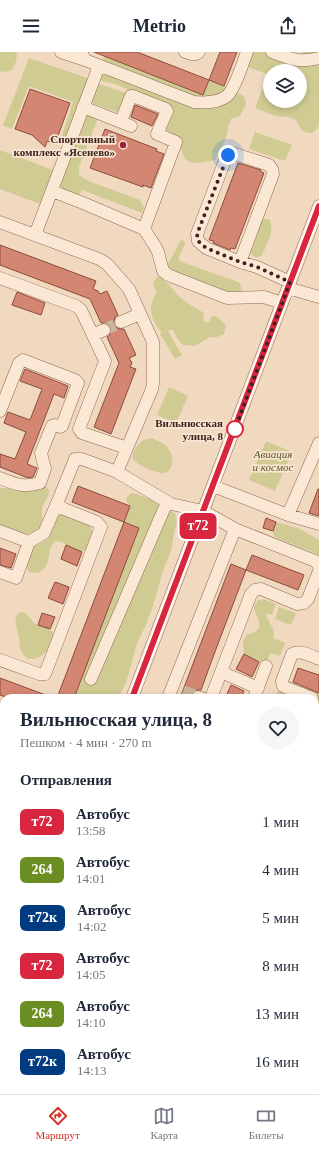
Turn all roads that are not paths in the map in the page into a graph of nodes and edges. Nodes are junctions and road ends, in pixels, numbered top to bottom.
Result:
1 (61, 52) edge
2 (185, 52) edge
3 (199, 52) edge
4 (247, 52) edge
5 (272, 52) edge
6 (83, 56) edge
7 (319, 58) edge
8 (99, 66) junction
9 (83, 107) junction
10 (52, 191) junction
11 (319, 206) edge
12 (0, 222) edge
13 (144, 229) junction
14 (35, 235) junction
15 (240, 262) junction
16 (0, 278) edge
17 (289, 285) junction
18 (319, 297) edge
19 (282, 303) junction
20 (140, 314) junction
21 (121, 322) tunnel mouth
22 (0, 411) edge
23 (63, 423) junction
24 (79, 429) junction
25 (319, 443) edge
26 (127, 448) junction
27 (117, 472) junction
28 (0, 478) edge
29 (213, 486) junction
30 (58, 501) junction
31 (167, 502) junction
32 (203, 511) junction
33 (288, 515) junction
34 (319, 524) edge
35 (235, 529) junction
36 (0, 531) edge
37 (29, 542) junction
38 (319, 565) edge
39 (319, 571) edge
40 (0, 572) edge
41 (319, 659) edge
42 (0, 660) edge
43 (266, 666) dead end
44 (221, 672) junction
45 (91, 679) dead end
46 (174, 692) edge
47 (256, 693) edge
48 (134, 694) edge
49 (213, 694) edge
50 (302, 694) edge

1 - 6 street
2 - 3 street
4 - 8 street
5 - 7 street
6 - 8 street
8 - 9 street
9 - 10 street
9 - 13 street
10 - 13 street
10 - 14 street
11 - 17 street
12 - 14 street
13 - 19 street
14 - 20 street
15 - 15 street
15 - 17 street
16 - 24 street
17 - 18 street
17 - 19 street
19 - 29 street
20 - 21 street
20 - 26 street
22 - 23 street
23 - 24 street
23 - 28 street
24 - 26 street
25 - 33 street
26 - 27 street
27 - 30 street
27 - 31 street
29 - 32 street
29 - 33 street
30 - 37 street
30 - 42 street
31 - 32 street
31 - 45 street
32 - 35 street
32 - 48 street
33 - 34 street
35 - 38 street
35 - 46 street
36 - 37 street
37 - 40 street
39 - 44 street
41 - 50 street
43 - 47 street
44 - 47 street
44 - 49 street

